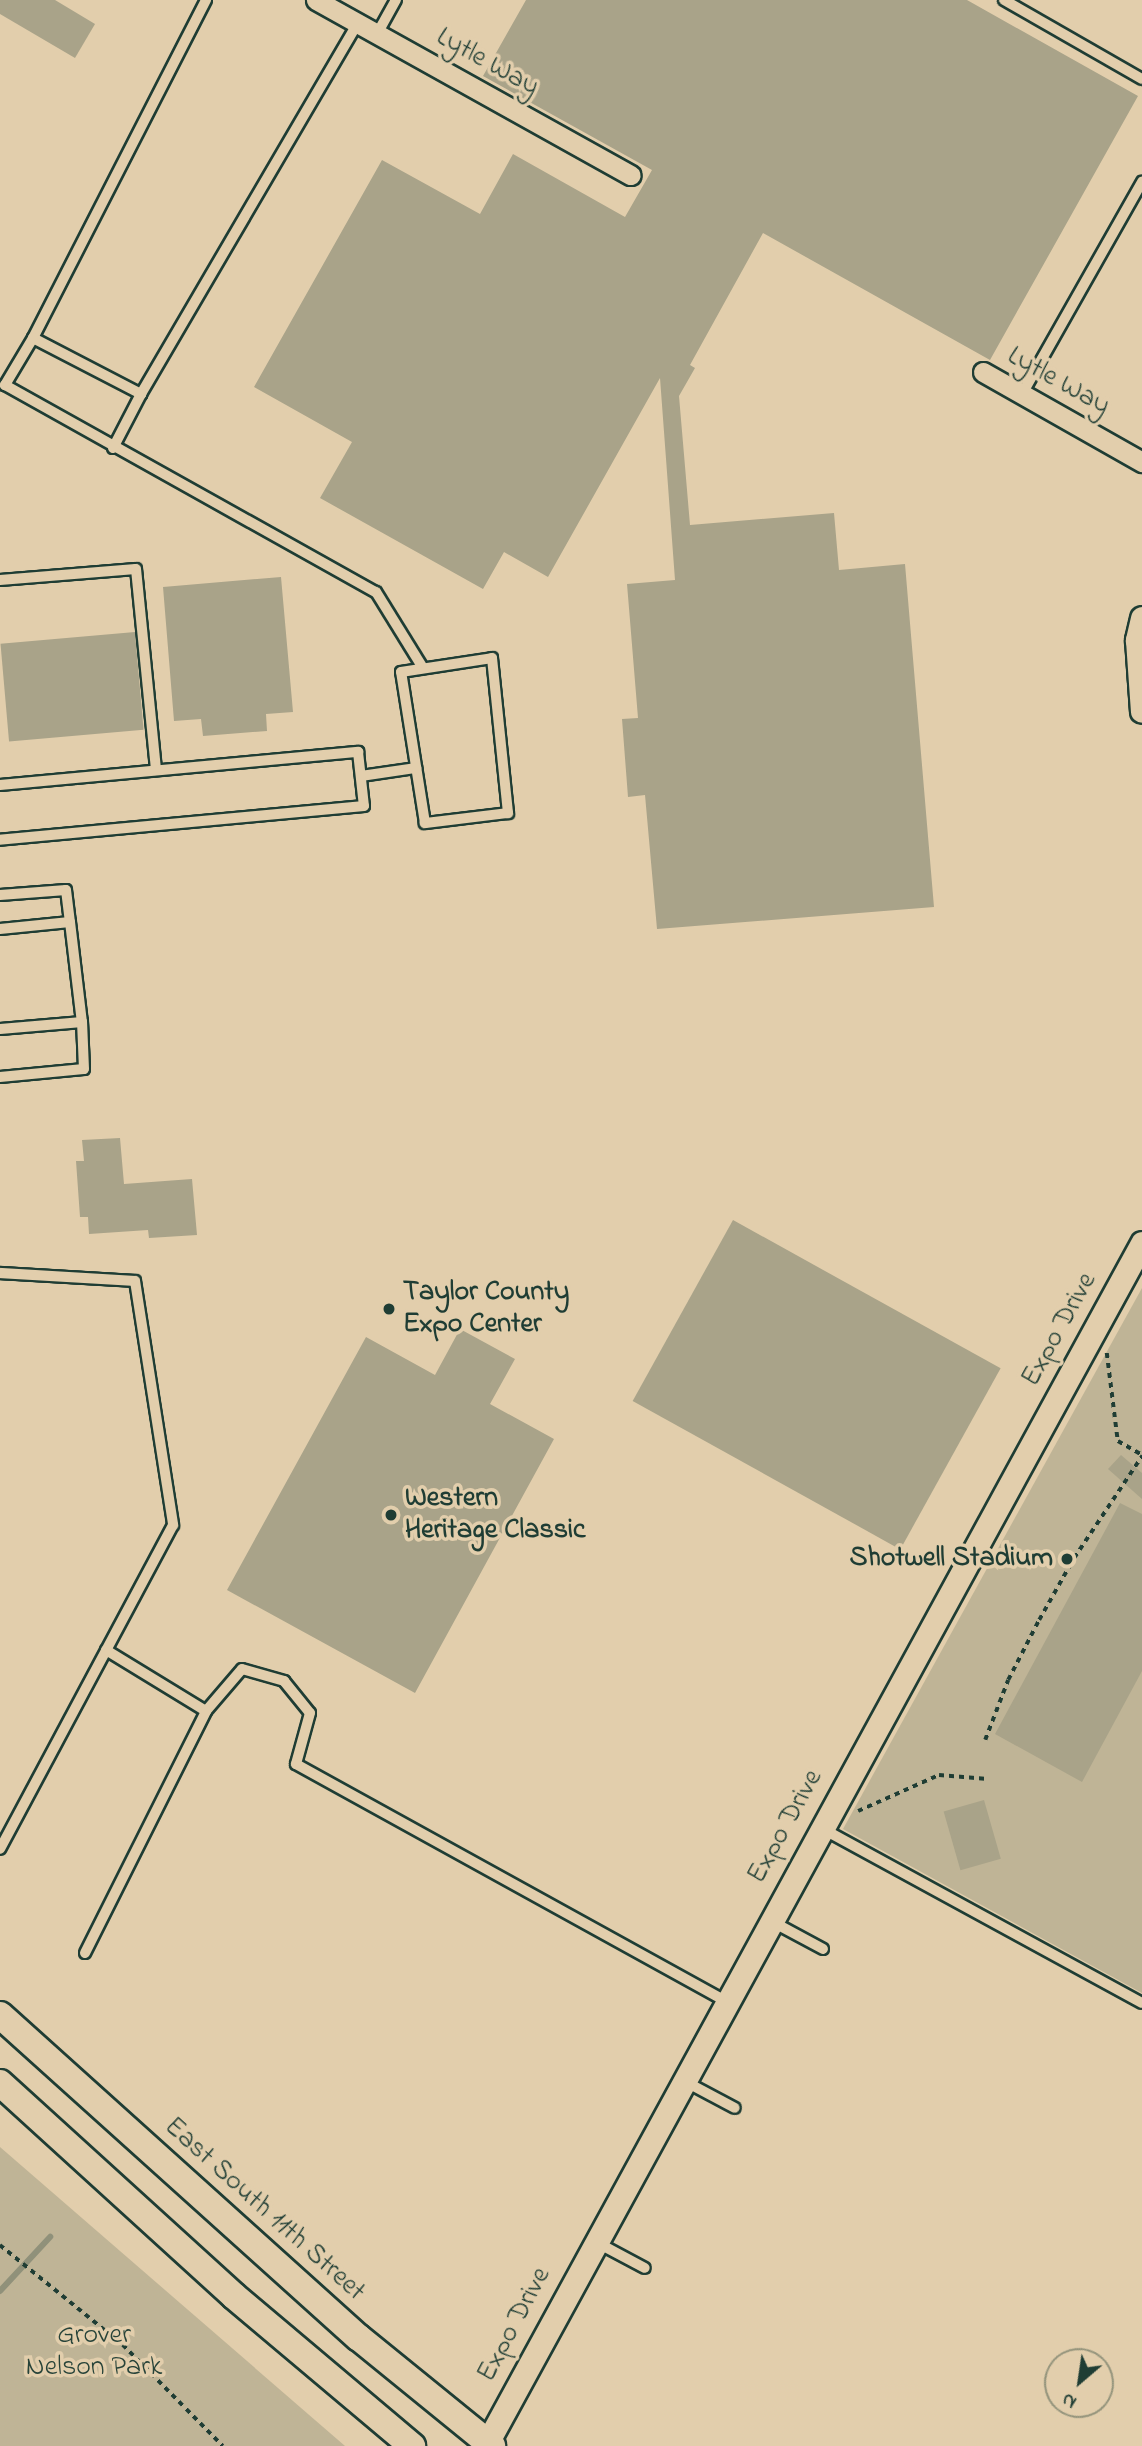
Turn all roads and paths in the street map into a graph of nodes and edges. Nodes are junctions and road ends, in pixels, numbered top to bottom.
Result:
1 (206, 0) edge
2 (316, 0) edge
3 (397, 0) edge
4 (1004, 0) edge
5 (358, 23) junction
6 (377, 34) junction
7 (1142, 79) edge
8 (631, 175) dead end
9 (1142, 182) edge
10 (33, 338) junction
11 (983, 372) dead end
12 (141, 394) junction
13 (1022, 394) junction
14 (113, 448) junction
15 (1142, 462) edge
16 (0, 580) edge
17 (1142, 618) edge
18 (423, 668) junction
19 (1142, 711) edge
20 (416, 768) junction
21 (156, 771) junction
22 (361, 776) junction
23 (0, 785) edge
24 (0, 839) edge
25 (0, 895) edge
26 (70, 922) junction
27 (0, 929) edge
28 (82, 1022) junction
29 (0, 1029) edge
30 (0, 1077) edge
31 (1142, 1243) edge
32 (0, 1273) edge
33 (1102, 1316) junction
34 (1142, 1455) edge
35 (106, 1650) junction
36 (206, 1712) junction
37 (985, 1740) dead end
38 (988, 1779) dead end
39 (856, 1812) dead end
40 (820, 1828) junction
41 (0, 1849) edge
42 (769, 1920) junction
43 (823, 1949) dead end
44 (85, 1952) dead end
45 (726, 2001) junction
46 (1142, 2003) edge
47 (0, 2015) edge
48 (682, 2080) junction
49 (0, 2083) edge
50 (735, 2108) dead end
51 (594, 2241) junction
52 (0, 2245) edge
53 (645, 2269) dead end
54 (489, 2445) edge
55 (223, 2446) edge
56 (412, 2446) edge

1 - 10 lane
2 - 5 street, Lytle Way
3 - 6 lane
4 - 7 lane
5 - 6 street, Lytle Way
5 - 12 lane
6 - 8 street, Lytle Way
9 - 13 lane
10 - 12 lane
10 - 14 lane
11 - 13 street, Lytle Way
12 - 14 lane
13 - 15 street, Lytle Way
14 - 18 lane
16 - 21 lane
17 - 19 street
18 - 20 lane
18 - 20 lane
20 - 22 lane
21 - 22 lane
21 - 23 lane
22 - 24 lane
25 - 26 lane
26 - 27 lane
26 - 28 lane
28 - 29 lane
28 - 30 lane
31 - 33 street, Expo Drive
32 - 35 lane
33 - 34 path
33 - 40 street, Expo Drive
34 - 37 path
35 - 36 lane
35 - 41 lane
36 - 44 lane
36 - 45 lane
38 - 39 path
40 - 42 street, Expo Drive
40 - 46 lane
42 - 43 lane
42 - 45 street, Expo Drive
45 - 48 street, Expo Drive
47 - 54 main road, East South 11th Street
48 - 50 lane
48 - 51 street, Expo Drive
49 - 56 main road
51 - 53 lane
51 - 54 street, Expo Drive
52 - 55 path

